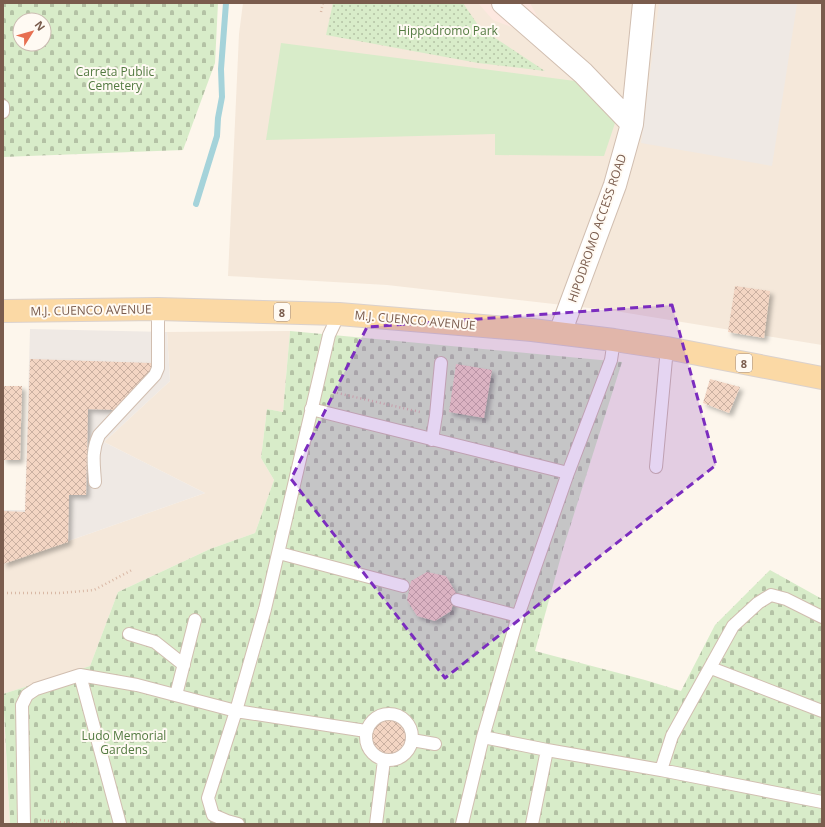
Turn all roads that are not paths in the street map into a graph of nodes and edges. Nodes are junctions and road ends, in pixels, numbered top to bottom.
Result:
1 (504, 3) edge
2 (644, 3) edge
3 (3, 106) edge
4 (3, 112) edge
5 (632, 124) junction
6 (158, 309) junction
7 (3, 311) edge
8 (339, 314) junction
9 (560, 333) junction
10 (614, 340) junction
11 (667, 348) junction
12 (441, 363) dead end
13 (822, 378) edge
14 (311, 409) junction
15 (432, 440) junction
16 (656, 467) dead end
17 (568, 473) junction
18 (95, 482) dead end
19 (279, 552) junction
20 (403, 586) dead end
21 (457, 600) dead end
22 (518, 616) junction
23 (822, 617) edge
24 (195, 620) dead end
25 (129, 634) dead end
26 (184, 665) junction
27 (711, 668) junction
28 (80, 675) junction
29 (176, 695) junction
30 (236, 711) junction
31 (822, 711) edge
32 (366, 731) junction
33 (483, 736) junction
34 (412, 740) junction
35 (435, 744) dead end
36 (547, 750) junction
37 (384, 760) junction
38 (661, 770) junction
39 (822, 802) edge
40 (24, 821) edge
41 (120, 824) edge
42 (238, 824) edge
43 (376, 824) edge
44 (462, 824) edge
45 (532, 824) edge

1 - 5 street
2 - 5 street, HIPODROMO ACCESS ROAD
3 - 4 lane
5 - 9 street, HIPODROMO ACCESS ROAD
6 - 7 main road, M.J. CUENCO AVENUE / 8
6 - 8 main road, M.J. CUENCO AVENUE / 8
6 - 18 lane
8 - 9 main road, M.J. CUENCO AVENUE / 8
8 - 14 lane
9 - 10 main road, M.J. CUENCO AVENUE / 8
10 - 11 main road, M.J. CUENCO AVENUE / 8
10 - 17 lane
11 - 13 main road, M.J. CUENCO AVENUE / 8
11 - 16 lane
12 - 15 lane
14 - 15 lane
14 - 19 lane
15 - 17 lane
17 - 22 lane
19 - 20 lane
19 - 30 lane
21 - 22 lane
22 - 33 lane
23 - 27 lane
24 - 26 lane
25 - 26 lane
26 - 29 lane
27 - 31 lane
27 - 38 lane
28 - 29 lane
28 - 40 lane
28 - 41 lane
29 - 30 lane
30 - 32 lane
30 - 42 lane
32 - 34 lane
32 - 37 lane
33 - 36 lane
33 - 44 lane
34 - 35 lane
34 - 37 lane
36 - 38 lane
36 - 45 lane
37 - 43 lane
38 - 39 lane

